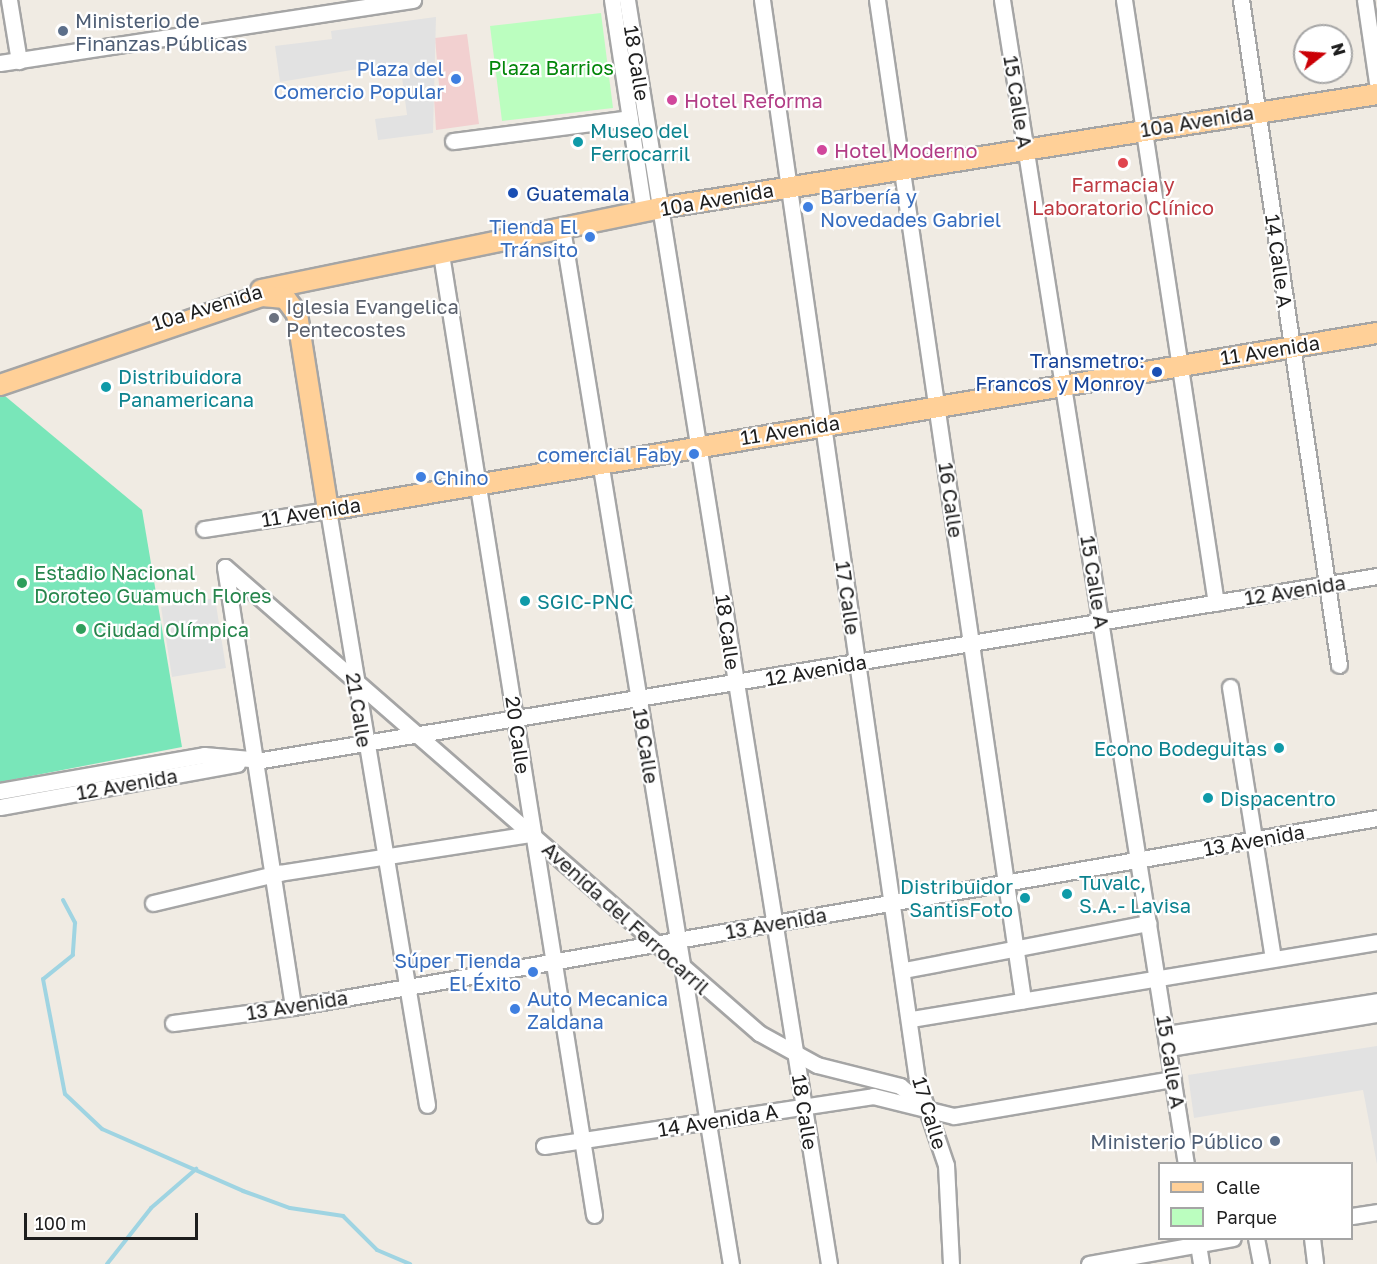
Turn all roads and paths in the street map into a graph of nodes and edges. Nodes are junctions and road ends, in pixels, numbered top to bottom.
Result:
1 (9, 0) edge
2 (413, 0) edge
3 (612, 0) edge
4 (627, 0) edge
5 (762, 0) edge
6 (878, 0) edge
7 (1002, 0) edge
8 (1124, 0) edge
9 (1241, 0) edge
10 (1365, 0) edge
11 (320, 7) edge
12 (19, 61) junction
13 (0, 64) edge
14 (1377, 82) edge
15 (1377, 94) edge
16 (1259, 112) junction
17 (630, 118) junction
18 (1143, 130) junction
19 (453, 141) dead end
20 (1025, 147) junction
21 (902, 167) junction
22 (789, 186) junction
23 (652, 210) junction
24 (562, 228) junction
25 (441, 254) junction
26 (342, 275) junction
27 (297, 314) junction
28 (1377, 333) edge
29 (1290, 347) junction
30 (1180, 365) junction
31 (0, 377) edge
32 (0, 385) edge
33 (1063, 385) junction
34 (937, 406) junction
35 (824, 424) junction
36 (699, 445) junction
37 (602, 462) junction
38 (479, 483) junction
39 (328, 510) junction
40 (204, 529) dead end
41 (1377, 576) edge
42 (1325, 585) junction
43 (1216, 603) junction
44 (1101, 622) junction
45 (972, 645) junction
46 (857, 663) junction
47 (1339, 664) dead end
48 (355, 679) junction
49 (736, 684) junction
50 (1230, 687) dead end
51 (638, 699) junction
52 (516, 718) junction
53 (416, 734) junction
54 (364, 742) junction
55 (255, 760) junction
56 (0, 791) edge
57 (0, 807) edge
58 (1377, 818) edge
59 (532, 834) junction
60 (1254, 840) junction
61 (383, 857) junction
62 (1139, 860) junction
63 (273, 875) junction
64 (1006, 883) junction
65 (894, 902) junction
66 (153, 903) dead end
67 (774, 923) junction
68 (1149, 923) junction
69 (678, 940) junction
70 (1377, 942) edge
71 (655, 944) junction
72 (1016, 948) junction
73 (1273, 959) junction
74 (552, 962) junction
75 (683, 969) junction
76 (904, 970) junction
77 (1158, 978) junction
78 (404, 988) junction
79 (1023, 1000) junction
80 (1377, 1001) edge
81 (294, 1007) junction
82 (1377, 1014) edge
83 (912, 1019) junction
84 (173, 1023) dead end
85 (1168, 1041) junction
86 (796, 1055) junction
87 (1173, 1079) junction
88 (427, 1105) dead end
89 (804, 1106) junction
90 (928, 1107) junction
91 (709, 1121) junction
92 (584, 1139) junction
93 (544, 1146) dead end
94 (1186, 1162) edge
95 (1377, 1212) edge
96 (594, 1215) dead end
97 (1353, 1216) edge
98 (1221, 1240) edge
99 (1256, 1240) edge
100 (1311, 1240) edge
101 (1197, 1242) edge
102 (1148, 1259) edge
103 (731, 1264) edge
104 (829, 1264) edge
105 (951, 1264) edge
106 (1089, 1264) edge
107 (1201, 1264) edge
108 (1261, 1264) edge
109 (1315, 1264) edge

1 - 12 street
2 - 11 street
3 - 17 street, 18 Calle
4 - 23 street, 18 Calle
5 - 22 street, 17 Calle
6 - 21 street, 16 Calle
7 - 20 street, 15 Calle A
8 - 18 street
9 - 16 street, 14 Calle A
10 - 14 street
11 - 12 street
12 - 13 street
15 - 16 main road, 10a Avenida
16 - 18 main road, 10a Avenida
16 - 29 street, 14 Calle A
17 - 19 street
17 - 23 street, 18 Calle
18 - 20 main road, 10a Avenida
18 - 30 street
20 - 21 main road, 10a Avenida
20 - 33 street, 15 Calle A
21 - 22 main road, 10a Avenida
21 - 34 street, 16 Calle
22 - 23 main road, 10a Avenida
22 - 35 street, 17 Calle
23 - 24 main road, 10a Avenida
23 - 36 street, 18 Calle
24 - 25 main road, 10a Avenida
24 - 37 street, 19 Calle
25 - 26 main road, 10a Avenida
25 - 38 street, 20 Calle
26 - 27 main road
26 - 31 main road, 10a Avenida
27 - 32 main road, 10a Avenida
27 - 39 main road, 21 Calle
28 - 29 main road, 11 Avenida
29 - 30 main road, 11 Avenida
29 - 42 street, 14 Calle A
30 - 33 main road, 11 Avenida
30 - 43 street
33 - 34 main road, 11 Avenida
33 - 44 street, 15 Calle A
34 - 35 main road, 11 Avenida
34 - 45 street, 16 Calle
35 - 36 main road, 11 Avenida
35 - 46 street, 17 Calle
36 - 37 main road, 11 Avenida
36 - 49 street, 18 Calle
37 - 38 main road, 11 Avenida
37 - 51 street, 19 Calle
38 - 39 main road, 11 Avenida
38 - 52 street, 20 Calle
39 - 40 street, 11 Avenida
39 - 48 street, 21 Calle
41 - 42 street, 12 Avenida
42 - 43 street, 12 Avenida
42 - 47 street, 14 Calle A
43 - 44 street, 12 Avenida
44 - 45 street, 12 Avenida
44 - 62 street, 15 Calle A
45 - 46 street, 12 Avenida
45 - 64 street, 16 Calle
46 - 49 street, 12 Avenida
46 - 65 street, 17 Calle
48 - 53 street, Avenida del Ferrocarril
48 - 54 street, 21 Calle
48 - 55 street, Avenida del Ferrocarril
49 - 51 street, 12 Avenida
49 - 67 street, 18 Calle
50 - 60 street
51 - 52 street, 12 Avenida
51 - 69 street, 19 Calle
52 - 53 street, 12 Avenida
52 - 59 street, 20 Calle
53 - 54 street, 12 Avenida
53 - 59 street, Avenida del Ferrocarril
54 - 55 street, 12 Avenida
54 - 61 street, 21 Calle
55 - 56 street, 12 Avenida
55 - 57 street, 12 Avenida
55 - 63 street
58 - 60 street, 13 Avenida
59 - 61 street
59 - 71 street, Avenida del Ferrocarril
59 - 74 street, 20 Calle
60 - 62 street, 13 Avenida
60 - 73 street
61 - 63 street
61 - 78 street, 21 Calle
62 - 64 street, 13 Avenida
62 - 68 street, 15 Calle A
63 - 66 street
63 - 81 street
64 - 65 street, 13 Avenida
64 - 72 street, 16 Calle
65 - 67 street, 13 Avenida
65 - 76 street, 17 Calle
67 - 69 street, 13 Avenida
67 - 86 street, 18 Calle
68 - 72 street
68 - 77 street, 15 Calle A
69 - 71 street, 13 Avenida
69 - 75 street, 19 Calle
70 - 73 street
71 - 74 street, 13 Avenida
71 - 75 street, Avenida del Ferrocarril
72 - 76 street
72 - 79 street, 16 Calle
73 - 77 street
74 - 78 street, 13 Avenida
74 - 92 street, 20 Calle
75 - 86 street, Avenida del Ferrocarril
75 - 91 street, 19 Calle
76 - 83 street, 17 Calle
77 - 79 street
77 - 85 street, 15 Calle A
78 - 81 street, 13 Avenida
78 - 88 street, 21 Calle
79 - 83 street
80 - 85 street
81 - 84 street, 13 Avenida
82 - 85 street
83 - 90 street, 17 Calle
85 - 87 street, 15 Calle A
86 - 89 street, 18 Calle
86 - 90 street, Avenida del Ferrocarril
87 - 90 street, 14 Avenida A
87 - 94 street, 15 Calle A
89 - 90 street, 14 Avenida A
89 - 91 street, 14 Avenida A
89 - 104 street, 18 Calle
90 - 105 street, 17 Calle
91 - 92 street, 14 Avenida A
91 - 103 street, 19 Calle
92 - 93 street, 14 Avenida A
92 - 96 street, 20 Calle
95 - 97 street
98 - 101 street
99 - 108 street
100 - 109 street
101 - 102 street
101 - 107 street
102 - 106 street

